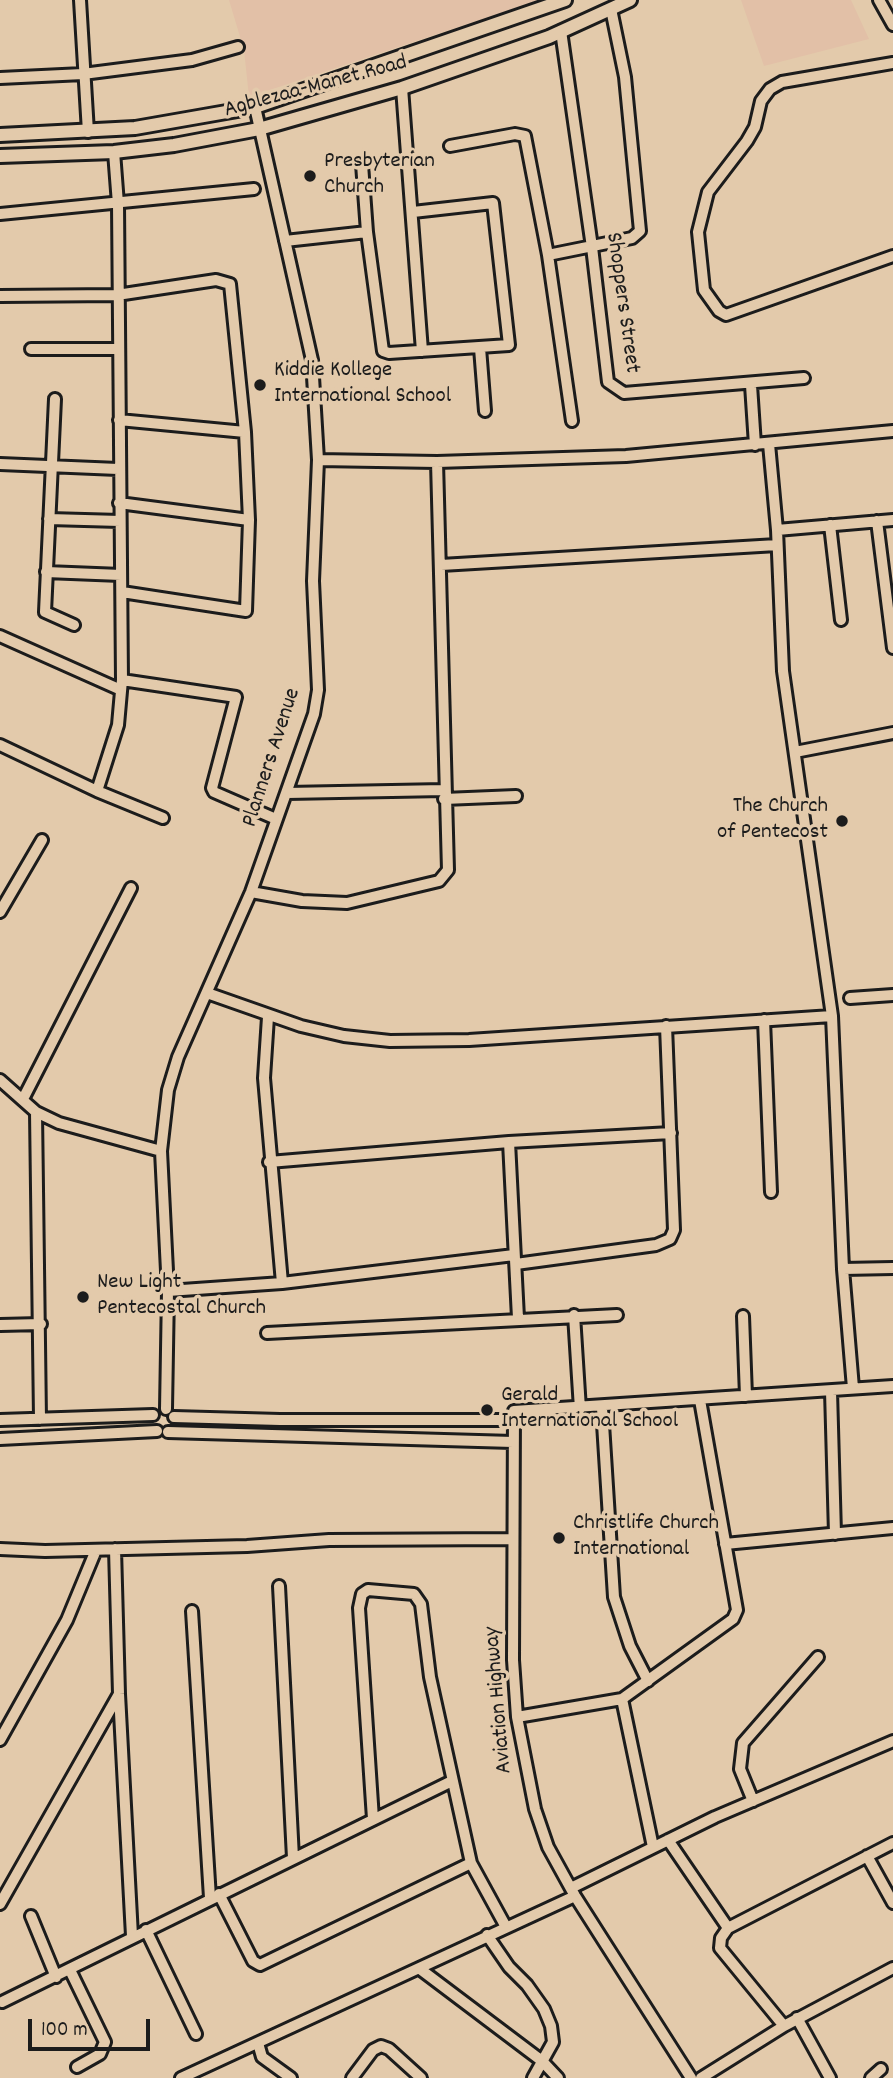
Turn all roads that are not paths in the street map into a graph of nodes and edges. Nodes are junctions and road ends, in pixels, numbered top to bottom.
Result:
1 (80, 0) edge
2 (565, 0) edge
3 (630, 0) edge
4 (879, 0) edge
5 (611, 9) junction
6 (893, 25) edge
7 (561, 32) junction
8 (238, 47) dead end
9 (893, 63) edge
10 (83, 74) junction
11 (0, 78) edge
12 (402, 88) junction
13 (255, 107) junction
14 (259, 128) junction
15 (88, 132) junction
16 (0, 135) edge
17 (450, 146) dead end
18 (114, 152) junction
19 (0, 156) edge
20 (362, 164) dead end
21 (254, 189) dead end
22 (118, 205) junction
23 (413, 212) junction
24 (0, 214) edge
25 (366, 232) junction
26 (285, 241) junction
27 (593, 247) junction
28 (548, 255) junction
29 (893, 256) edge
30 (117, 295) junction
31 (0, 296) edge
32 (480, 348) junction
33 (31, 349) dead end
34 (119, 349) junction
35 (422, 351) junction
36 (804, 378) dead end
37 (751, 384) junction
38 (55, 399) dead end
39 (485, 411) dead end
40 (118, 420) junction
41 (572, 421) dead end
42 (893, 431) edge
43 (245, 432) junction
44 (769, 444) junction
45 (755, 445) junction
46 (318, 460) junction
47 (436, 462) junction
48 (0, 464) edge
49 (52, 465) junction
50 (118, 469) junction
51 (119, 503) junction
52 (49, 519) junction
53 (249, 520) junction
54 (893, 520) edge
55 (120, 521) junction
56 (877, 521) junction
57 (830, 525) junction
58 (777, 530) junction
59 (777, 545) junction
60 (441, 565) junction
61 (46, 572) junction
62 (121, 575) junction
63 (122, 592) junction
64 (841, 620) dead end
65 (74, 625) dead end
66 (0, 636) edge
67 (893, 648) edge
68 (121, 685) junction
69 (893, 733) edge
70 (0, 745) edge
71 (795, 752) junction
72 (97, 792) junction
73 (287, 793) junction
74 (444, 794) junction
75 (516, 796) dead end
76 (163, 818) dead end
77 (276, 819) junction
78 (41, 840) dead end
79 (131, 888) dead end
80 (251, 892) junction
81 (0, 912) edge
82 (207, 993) junction
83 (893, 995) edge
84 (850, 998) dead end
85 (832, 1016) junction
86 (268, 1017) junction
87 (764, 1020) junction
88 (666, 1026) junction
89 (0, 1080) edge
90 (23, 1099) junction
91 (36, 1112) junction
92 (671, 1133) junction
93 (509, 1142) junction
94 (161, 1151) junction
95 (269, 1162) junction
96 (771, 1192) dead end
97 (515, 1259) junction
98 (893, 1268) edge
99 (843, 1269) junction
100 (282, 1283) junction
101 (167, 1291) junction
102 (617, 1314) dead end
103 (574, 1315) junction
104 (743, 1316) dead end
105 (519, 1318) junction
106 (41, 1324) junction
107 (0, 1325) edge
108 (267, 1333) dead end
109 (893, 1386) edge
110 (853, 1388) junction
111 (831, 1391) junction
112 (746, 1396) junction
113 (700, 1400) junction
114 (602, 1408) junction
115 (580, 1409) junction
116 (170, 1413) junction
117 (153, 1415) junction
118 (514, 1415) junction
119 (40, 1419) junction
120 (0, 1420) edge
121 (163, 1431) junction
122 (0, 1439) edge
123 (513, 1442) junction
124 (893, 1528) edge
125 (835, 1534) junction
126 (512, 1539) junction
127 (725, 1544) junction
128 (0, 1549) edge
129 (114, 1549) junction
130 (96, 1550) junction
131 (279, 1586) dead end
132 (192, 1611) dead end
133 (818, 1657) dead end
134 (648, 1681) junction
135 (119, 1694) junction
136 (622, 1699) junction
137 (517, 1717) junction
138 (0, 1740) edge
139 (893, 1741) edge
140 (452, 1781) junction
141 (753, 1801) junction
142 (373, 1819) junction
143 (668, 1840) junction
144 (893, 1843) edge
145 (653, 1847) junction
146 (867, 1856) junction
147 (293, 1858) junction
148 (471, 1863) junction
149 (573, 1892) junction
150 (215, 1896) junction
151 (893, 1903) edge
152 (0, 1904) edge
153 (31, 1916) dead end
154 (506, 1927) junction
155 (728, 1928) junction
156 (146, 1930) junction
157 (487, 1935) junction
158 (132, 1936) junction
159 (893, 1968) edge
160 (420, 1969) junction
161 (70, 1970) junction
162 (56, 1977) junction
163 (2, 2002) edge
164 (797, 2018) junction
165 (784, 2026) junction
166 (196, 2035) dead end
167 (258, 2043) junction
168 (542, 2061) junction
169 (77, 2067) dead end
170 (881, 2069) dead end
171 (181, 2078) edge
172 (291, 2078) edge
173 (352, 2078) edge
174 (421, 2078) edge
175 (533, 2078) edge
176 (558, 2078) edge
177 (691, 2078) edge
178 (701, 2078) edge
179 (830, 2078) edge
180 (871, 2078) edge

1 - 10 street
2 - 13 main road, Agblezaa-Manet Road
3 - 5 main road, Agblezaa-Manet Road
4 - 6 street
5 - 7 main road, Agblezaa-Manet Road
5 - 27 street
7 - 12 main road, Agblezaa-Manet Road
7 - 27 street, Shoppers Street
8 - 10 street
9 - 29 street
10 - 11 street
10 - 15 street
12 - 14 main road, Agblezaa-Manet Road
12 - 23 street
13 - 14 street, Planners Avenue
13 - 15 main road, Agblezaa-Manet Road
14 - 18 main road, Agblezaa-Manet Road
14 - 26 street, Planners Avenue
15 - 16 main road, Agblezaa-Manet Road
17 - 28 street
18 - 19 main road, Agblezaa-Manet Road
18 - 22 street
20 - 25 street
21 - 22 street
22 - 24 street
22 - 30 street
23 - 32 street
23 - 35 street
25 - 26 street
25 - 35 street
26 - 46 street, Planners Avenue
27 - 28 street
27 - 37 street, Shoppers Street
28 - 41 street
30 - 31 street
30 - 34 street
30 - 43 street
32 - 35 street
32 - 39 street
33 - 34 street
34 - 40 street
36 - 37 street, Shoppers Street
37 - 45 street
38 - 49 street
40 - 43 street
40 - 50 street
42 - 44 street
43 - 53 street
44 - 45 street
44 - 58 street
45 - 47 street
46 - 47 street
46 - 73 street, Planners Avenue
47 - 60 street
48 - 49 street
49 - 50 street
49 - 52 street
50 - 51 street
51 - 53 street
51 - 55 street
52 - 55 street
52 - 61 street
53 - 63 street
54 - 56 street
55 - 62 street
56 - 57 street
56 - 67 street
57 - 58 street
57 - 64 street
58 - 59 street
59 - 60 street
59 - 71 street
60 - 74 street
61 - 62 street
61 - 65 street
62 - 63 street
63 - 68 street
66 - 68 street
68 - 72 street
68 - 77 street
69 - 71 street
70 - 72 street
71 - 85 street
72 - 76 street
73 - 74 street
73 - 77 street, Planners Avenue
74 - 75 street
74 - 80 street
77 - 80 street, Planners Avenue
78 - 81 street
79 - 90 street
80 - 82 street, Planners Avenue
82 - 86 street
82 - 94 street, Planners Avenue
83 - 84 street
85 - 87 street
85 - 99 street
86 - 88 street
86 - 95 street
87 - 88 street
87 - 96 street
88 - 92 street
89 - 90 street
90 - 91 street
91 - 94 street
91 - 106 street
92 - 93 street
92 - 97 street
93 - 95 street
93 - 97 street
94 - 101 street, Planners Avenue
95 - 100 street
97 - 100 street
97 - 105 street
98 - 99 street
99 - 110 street
100 - 101 street
101 - 116 street, Planners Avenue
102 - 103 street
103 - 105 street
103 - 115 street
104 - 112 street
105 - 108 street
106 - 107 street
106 - 119 street
109 - 110 street
110 - 111 street
111 - 112 street
111 - 125 street
112 - 113 street
113 - 114 street
113 - 127 street
114 - 115 street
114 - 134 street
115 - 118 street
116 - 117 street
116 - 118 street
116 - 121 street
117 - 119 street
117 - 121 street
118 - 123 street, Aviation Highway
119 - 120 street
121 - 122 street
121 - 123 street
123 - 126 street, Aviation Highway
124 - 125 street
125 - 127 street
126 - 129 street
126 - 137 street, Aviation Highway
127 - 134 street
128 - 130 street
129 - 130 street
129 - 135 street
130 - 138 street
131 - 147 street
132 - 150 street
133 - 141 street
134 - 136 street
135 - 152 street
135 - 158 street
136 - 137 street
136 - 145 street
137 - 149 street, Aviation Highway
139 - 141 street
140 - 142 street
140 - 142 street
140 - 148 street
141 - 143 street
142 - 147 street
143 - 145 street
143 - 155 street
144 - 146 street
145 - 149 street
146 - 151 street
146 - 155 street
147 - 150 street
148 - 150 street
148 - 154 street
149 - 154 street
149 - 177 street, Aviation Highway
150 - 156 street
153 - 162 street
154 - 157 street
155 - 165 street
156 - 158 street
156 - 166 street
157 - 160 street
157 - 168 street
158 - 161 street
159 - 164 street
160 - 167 street
160 - 168 street
161 - 162 street
161 - 169 street
162 - 163 street
164 - 165 street
164 - 179 street
165 - 178 street
167 - 171 street
167 - 172 street
168 - 175 street
168 - 176 street
170 - 180 street
173 - 174 street

